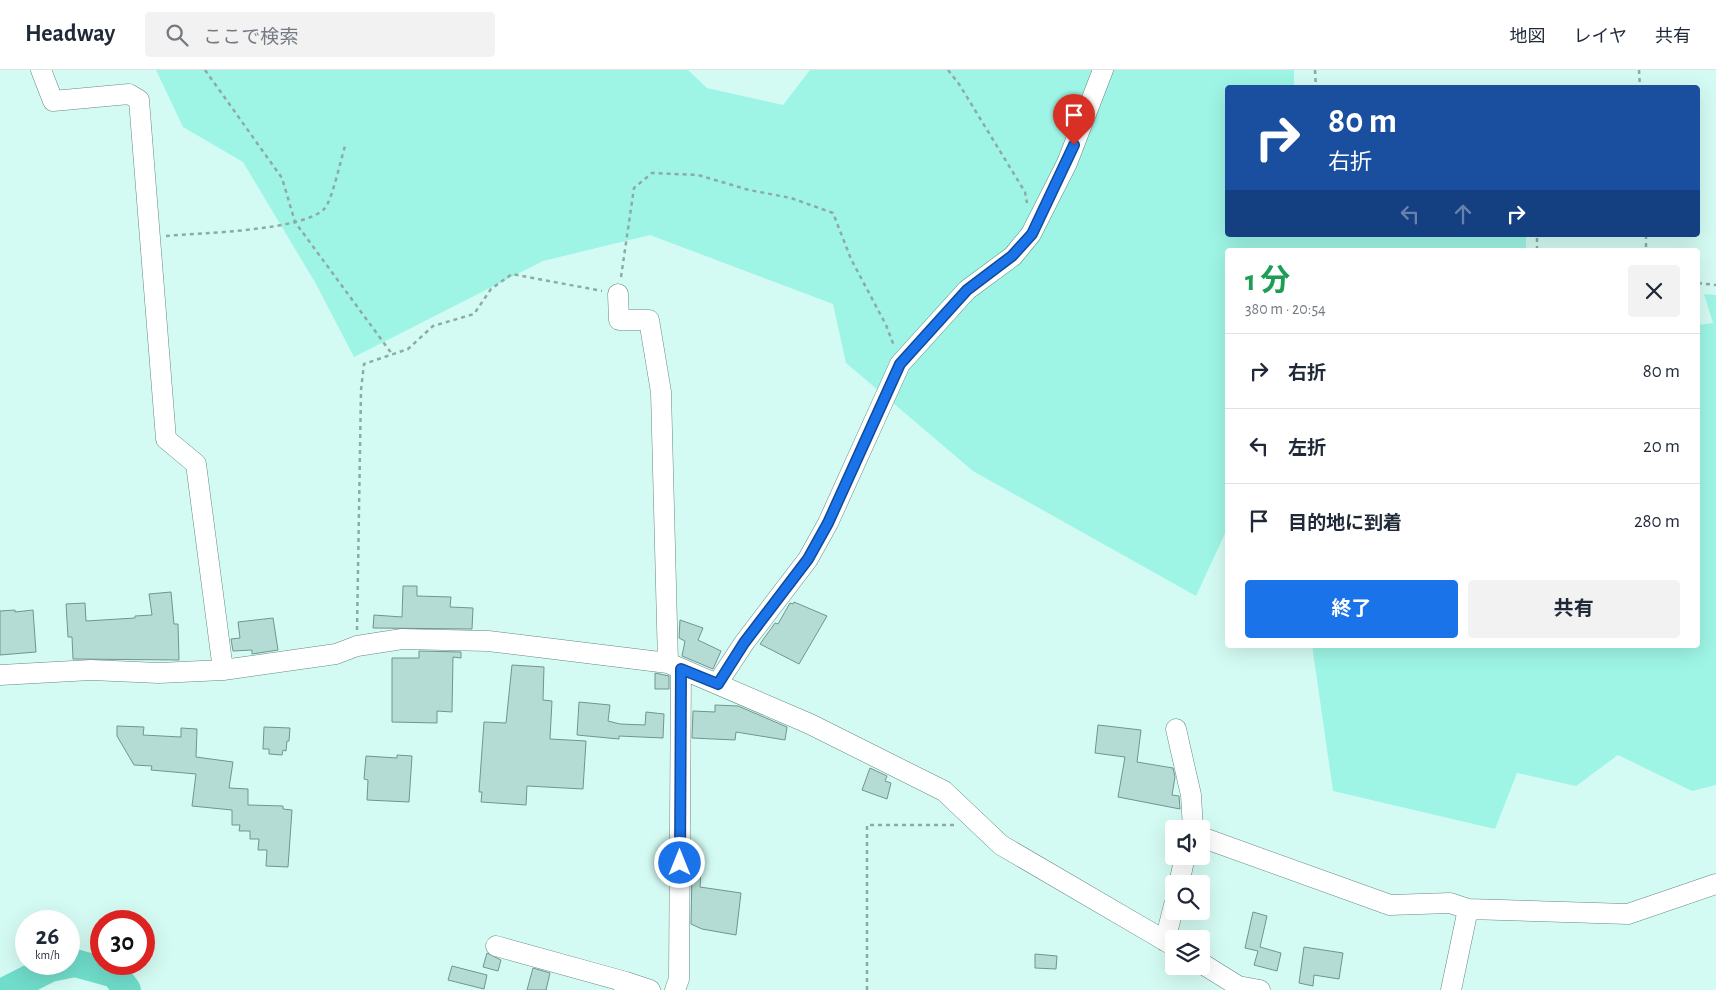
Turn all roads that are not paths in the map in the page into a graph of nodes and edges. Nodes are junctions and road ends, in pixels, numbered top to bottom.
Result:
1 (41, 70) edge
2 (1102, 70) edge
3 (618, 294) road end
4 (674, 666) junction
5 (223, 670) junction
6 (0, 675) edge
7 (718, 684) junction
8 (1176, 729) dead end
9 (1192, 820) edge
10 (1210, 840) edge
11 (1716, 884) edge
12 (1468, 909) junction
13 (1165, 941) edge
14 (496, 946) dead end
15 (1210, 969) edge
16 (625, 986) edge
17 (650, 990) edge
18 (675, 990) edge
19 (1260, 990) edge
20 (1451, 990) edge

1 - 5 street
2 - 7 street
3 - 4 street
4 - 5 street
4 - 7 street
4 - 18 street
5 - 6 street
7 - 13 street
8 - 9 street
10 - 12 street
11 - 12 street
12 - 20 street
14 - 16 street
15 - 19 street
16 - 17 street

